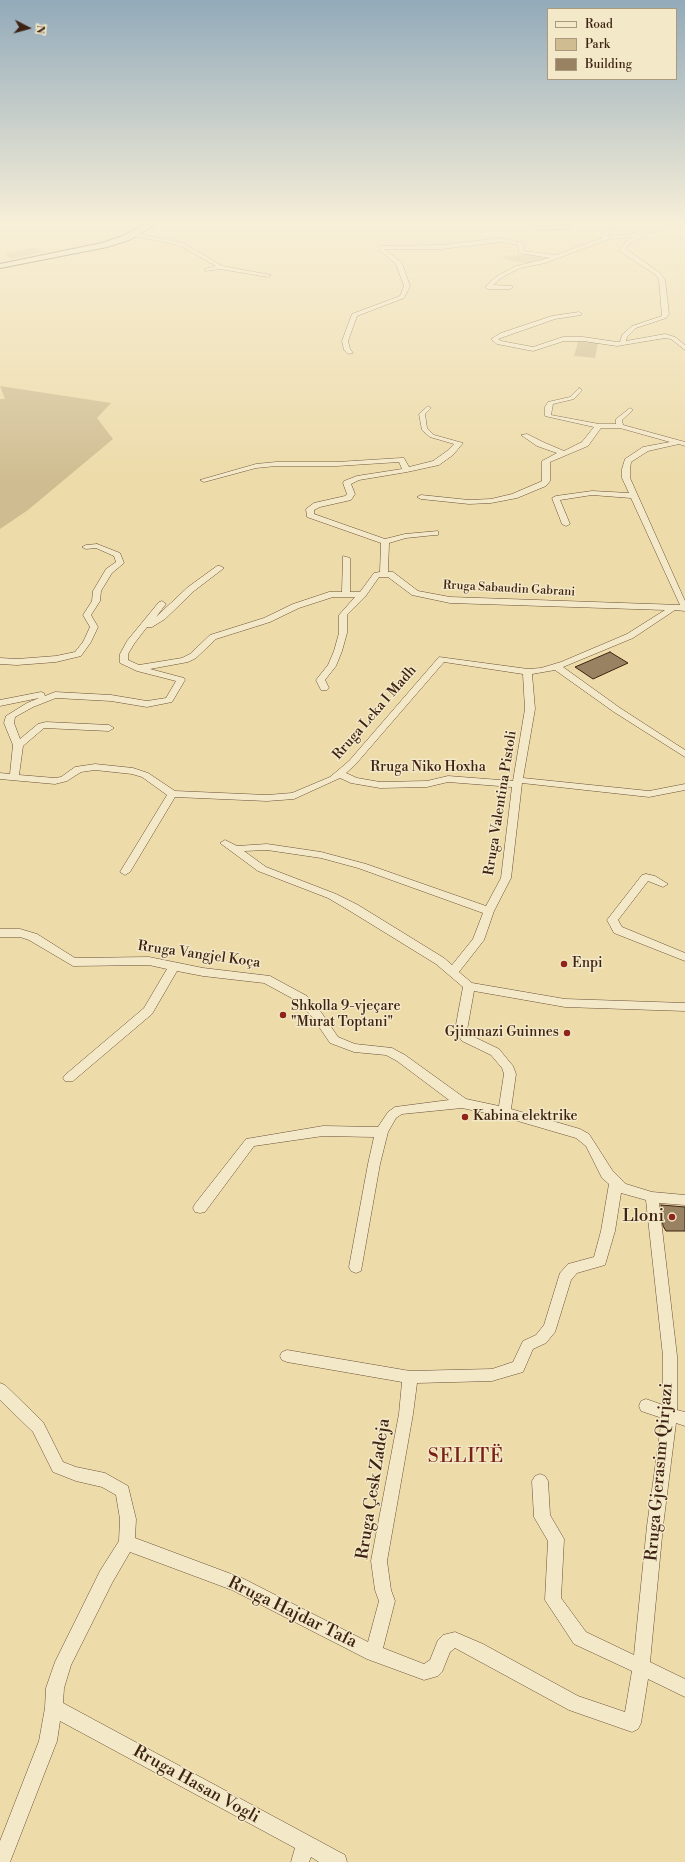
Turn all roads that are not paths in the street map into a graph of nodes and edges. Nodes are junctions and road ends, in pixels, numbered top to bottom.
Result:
1 (368, 310) edge
2 (666, 310) edge
3 (579, 314) dead end
4 (623, 343) junction
5 (685, 348) edge
6 (350, 353) dead end
7 (579, 390) dead end
8 (428, 408) dead end
9 (630, 410) dead end
10 (599, 426) junction
11 (620, 426) junction
12 (524, 435) dead end
13 (676, 443) junction
14 (685, 444) edge
15 (563, 453) junction
16 (407, 470) junction
17 (204, 480) dead end
18 (633, 496) junction
19 (421, 497) dead end
20 (566, 524) dead end
21 (435, 533) dead end
22 (384, 542) junction
23 (86, 547) dead end
24 (346, 558) dead end
25 (220, 568) dead end
26 (384, 574) junction
27 (346, 593) junction
28 (362, 595) junction
29 (162, 604) dead end
30 (685, 607) edge
31 (672, 609) junction
32 (143, 628) junction
33 (0, 661) edge
34 (557, 667) junction
35 (136, 668) junction
36 (528, 672) junction
37 (324, 688) dead end
38 (55, 695) junction
39 (0, 703) edge
40 (109, 728) dead end
41 (18, 745) junction
42 (685, 754) edge
43 (340, 774) junction
44 (0, 776) edge
45 (14, 777) junction
46 (517, 782) junction
47 (685, 787) edge
48 (172, 794) junction
49 (225, 844) dead end
50 (235, 850) junction
51 (125, 872) dead end
52 (663, 884) dead end
53 (489, 910) junction
54 (0, 933) edge
55 (685, 957) edge
56 (174, 966) junction
57 (453, 972) junction
58 (469, 986) junction
59 (685, 1007) edge
60 (69, 1078) dead end
61 (462, 1103) junction
62 (504, 1112) junction
63 (382, 1132) junction
64 (616, 1184) junction
65 (652, 1197) junction
66 (685, 1200) edge
67 (200, 1208) dead end
68 (356, 1267) dead end
69 (287, 1356) dead end
70 (410, 1377) junction
71 (4, 1393) edge
72 (646, 1406) dead end
73 (670, 1414) junction
74 (685, 1419) edge
75 (540, 1481) dead end
76 (127, 1543) junction
77 (373, 1653) junction
78 (641, 1667) junction
79 (685, 1688) edge
80 (54, 1708) junction
81 (632, 1723) joint
82 (305, 1844) junction
83 (2, 1862) edge
84 (300, 1862) edge
85 (338, 1862) edge

1 - 6 street
2 - 4 street
3 - 4 street
4 - 5 street
7 - 10 street
8 - 16 street
9 - 11 street
10 - 11 street
10 - 15 street
11 - 13 street
12 - 15 street
13 - 14 street
13 - 18 street
15 - 19 street
16 - 17 street
16 - 22 street
18 - 20 street
18 - 30 street
21 - 22 street
22 - 26 street
23 - 33 street
24 - 27 street
25 - 32 street
26 - 28 street
26 - 31 street, Rruga Sabaudin Gabrani
27 - 28 street
27 - 35 street
28 - 37 street
29 - 32 street
30 - 31 street, Rruga Sabaudin Gabrani
31 - 34 street, Rruga Leka I Madh
32 - 35 street
34 - 36 street, Rruga Leka I Madh
34 - 42 street
35 - 38 street
36 - 43 street, Rruga Leka I Madh
36 - 46 street, Rruga Valentina Pistoli
38 - 39 street
38 - 41 street
40 - 41 street
41 - 45 street
43 - 46 street, Rruga Niko Hoxha
43 - 48 street, Rruga Leka I Madh
44 - 45 street
45 - 48 street
46 - 47 street, Rruga Niko Hoxha
46 - 53 street, Rruga Valentina Pistoli
48 - 51 street
49 - 50 street
50 - 53 street
50 - 57 street
52 - 55 street
53 - 57 street, Rruga Valentina Pistoli
54 - 56 street, Rruga Vangjel Koça
56 - 60 street
56 - 61 street, Rruga Vangjel Koça
57 - 58 street
58 - 59 street
58 - 62 street
61 - 62 street, Rruga Vangjel Koça
61 - 63 street
62 - 64 street, Rruga Vangjel Koça
63 - 67 street
63 - 68 street
64 - 65 street
64 - 70 street
65 - 66 street
65 - 73 street, Rruga Gjerasim Qirjazi
69 - 70 street
70 - 77 street, Rruga Çesk Zadeja
71 - 76 street
72 - 73 street
73 - 74 street
73 - 78 street, Rruga Gjerasim Qirjazi
75 - 78 street
76 - 77 street, Rruga Hajdar Tafa
76 - 80 street
77 - 81 street, Rruga Hajdar Tafa
78 - 79 street
78 - 81 street, Rruga Gjerasim Qirjazi
80 - 82 street, Rruga Hasan Vogli
80 - 83 street
82 - 84 street
82 - 85 street, Rruga Hasan Vogli

